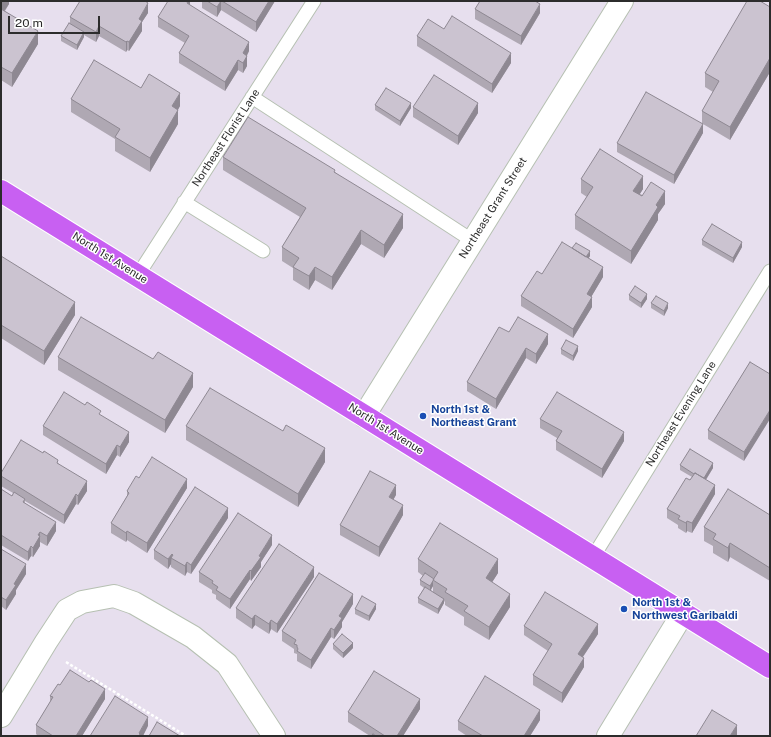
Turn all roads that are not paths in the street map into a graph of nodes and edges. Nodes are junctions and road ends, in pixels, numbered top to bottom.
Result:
1 (314, 1) edge
2 (622, 1) edge
3 (252, 97) junction
4 (1, 191) edge
5 (184, 202) junction
6 (473, 241) junction
7 (263, 251) dead end
8 (770, 271) edge
9 (138, 275) junction
10 (364, 416) junction
11 (593, 557) junction
12 (683, 613) junction
13 (770, 667) edge
14 (1, 716) edge
15 (274, 736) edge
16 (608, 736) edge

1 - 3 lane, Northeast Florist Lane
2 - 6 street, Northeast Grant Street
3 - 5 lane, Northeast Florist Lane
3 - 6 lane
4 - 9 main road, North 1st Avenue
5 - 7 lane
5 - 9 lane, Northeast Florist Lane
6 - 10 street, Northeast Grant Street
8 - 11 lane, Northeast Evening Lane
9 - 10 main road, North 1st Avenue
10 - 11 main road, North 1st Avenue
11 - 12 main road, North 1st Avenue
12 - 13 main road, North 1st Avenue
12 - 16 street
14 - 15 street

